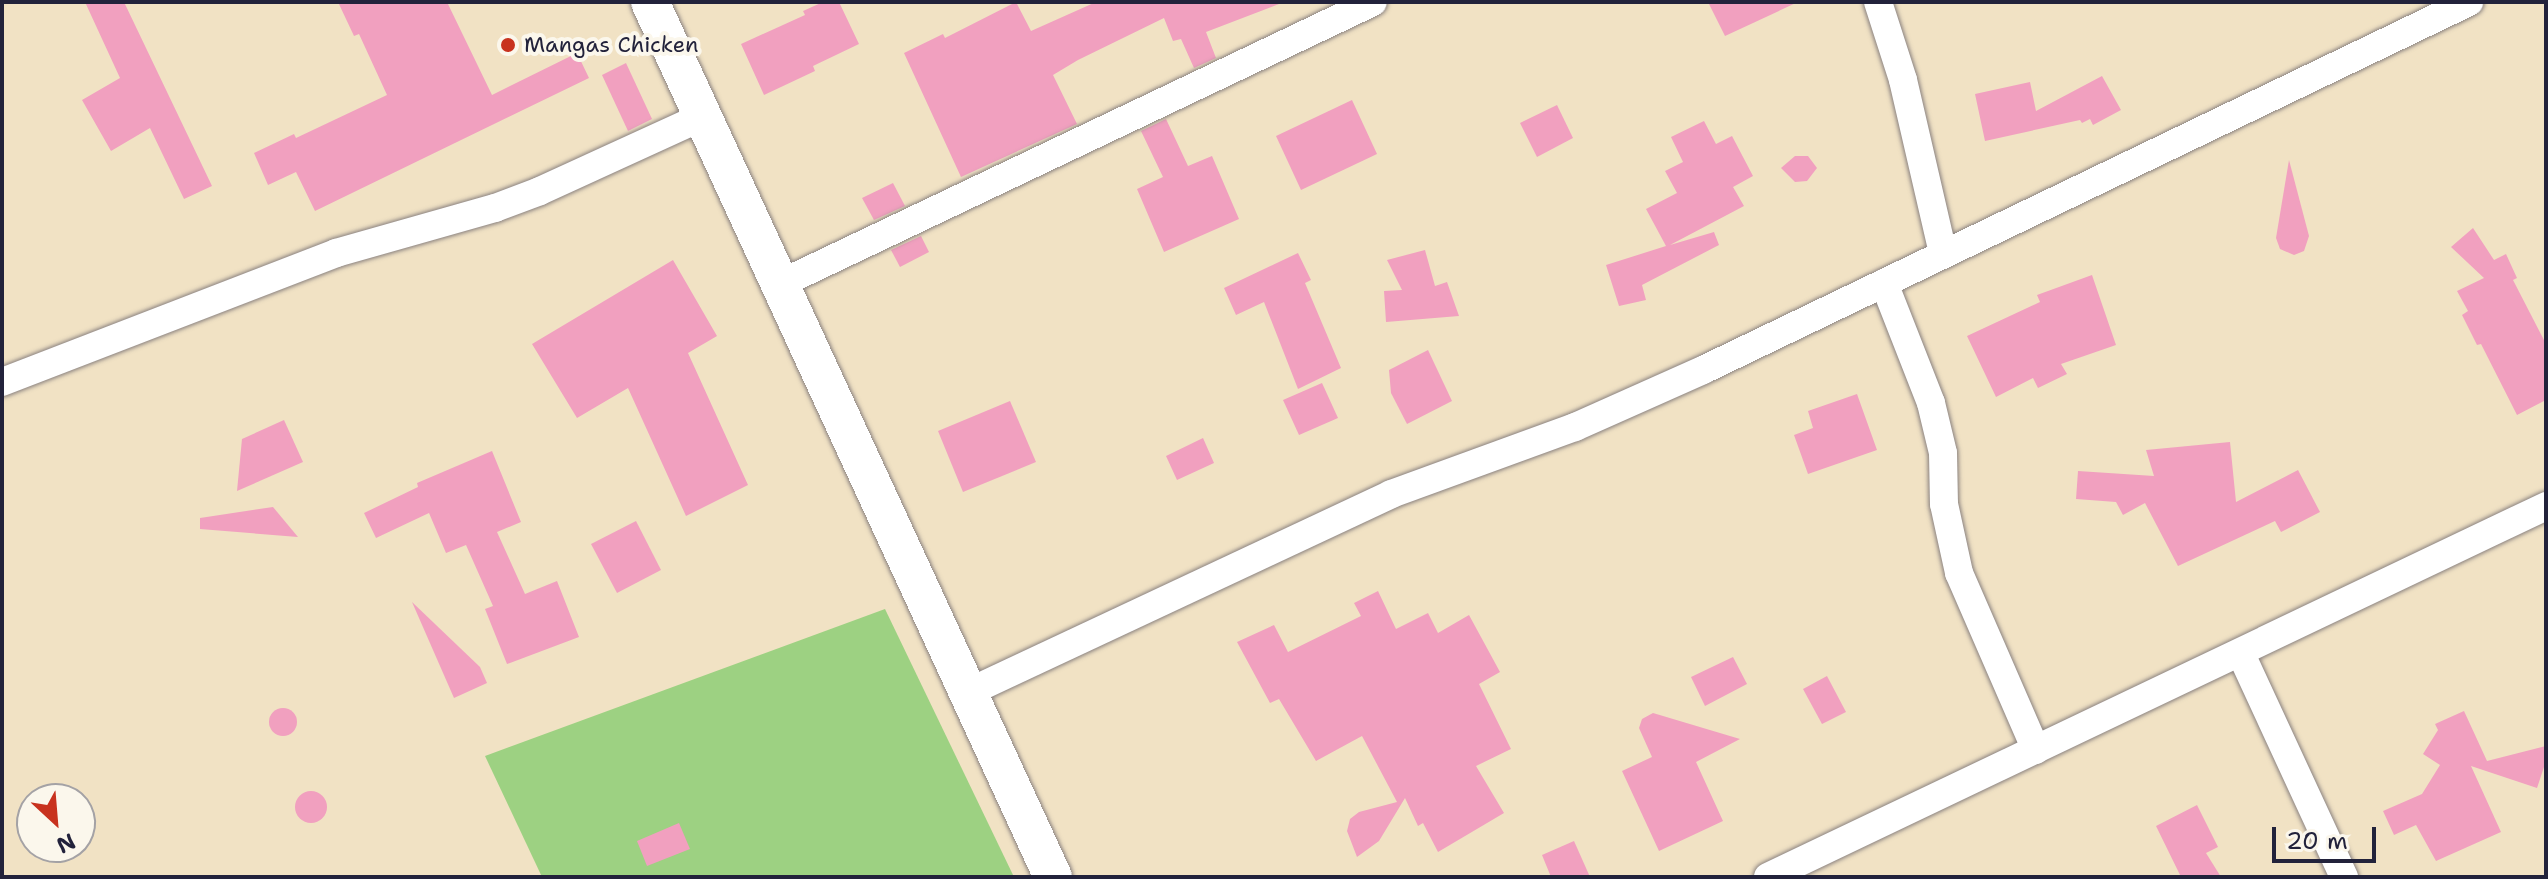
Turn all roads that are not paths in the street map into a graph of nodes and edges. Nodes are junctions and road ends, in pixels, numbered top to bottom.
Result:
1 (650, 2) edge
2 (1373, 2) edge
3 (1878, 2) edge
4 (2469, 2) edge
5 (2435, 9) edge
6 (704, 116) junction
7 (1943, 253) junction
8 (782, 283) junction
9 (1884, 283) junction
10 (2, 382) edge
11 (2546, 506) edge
12 (2241, 654) junction
13 (967, 693) junction
14 (2036, 750) junction
15 (1053, 877) edge
16 (1768, 877) edge
17 (2344, 877) edge

1 - 6 main road
2 - 8 street
3 - 7 street
4 - 5 street
5 - 7 street
6 - 8 main road
6 - 10 street
7 - 9 street
8 - 13 main road
9 - 13 street
9 - 14 street
11 - 12 street
12 - 14 street
12 - 17 street
13 - 15 main road
14 - 16 street

